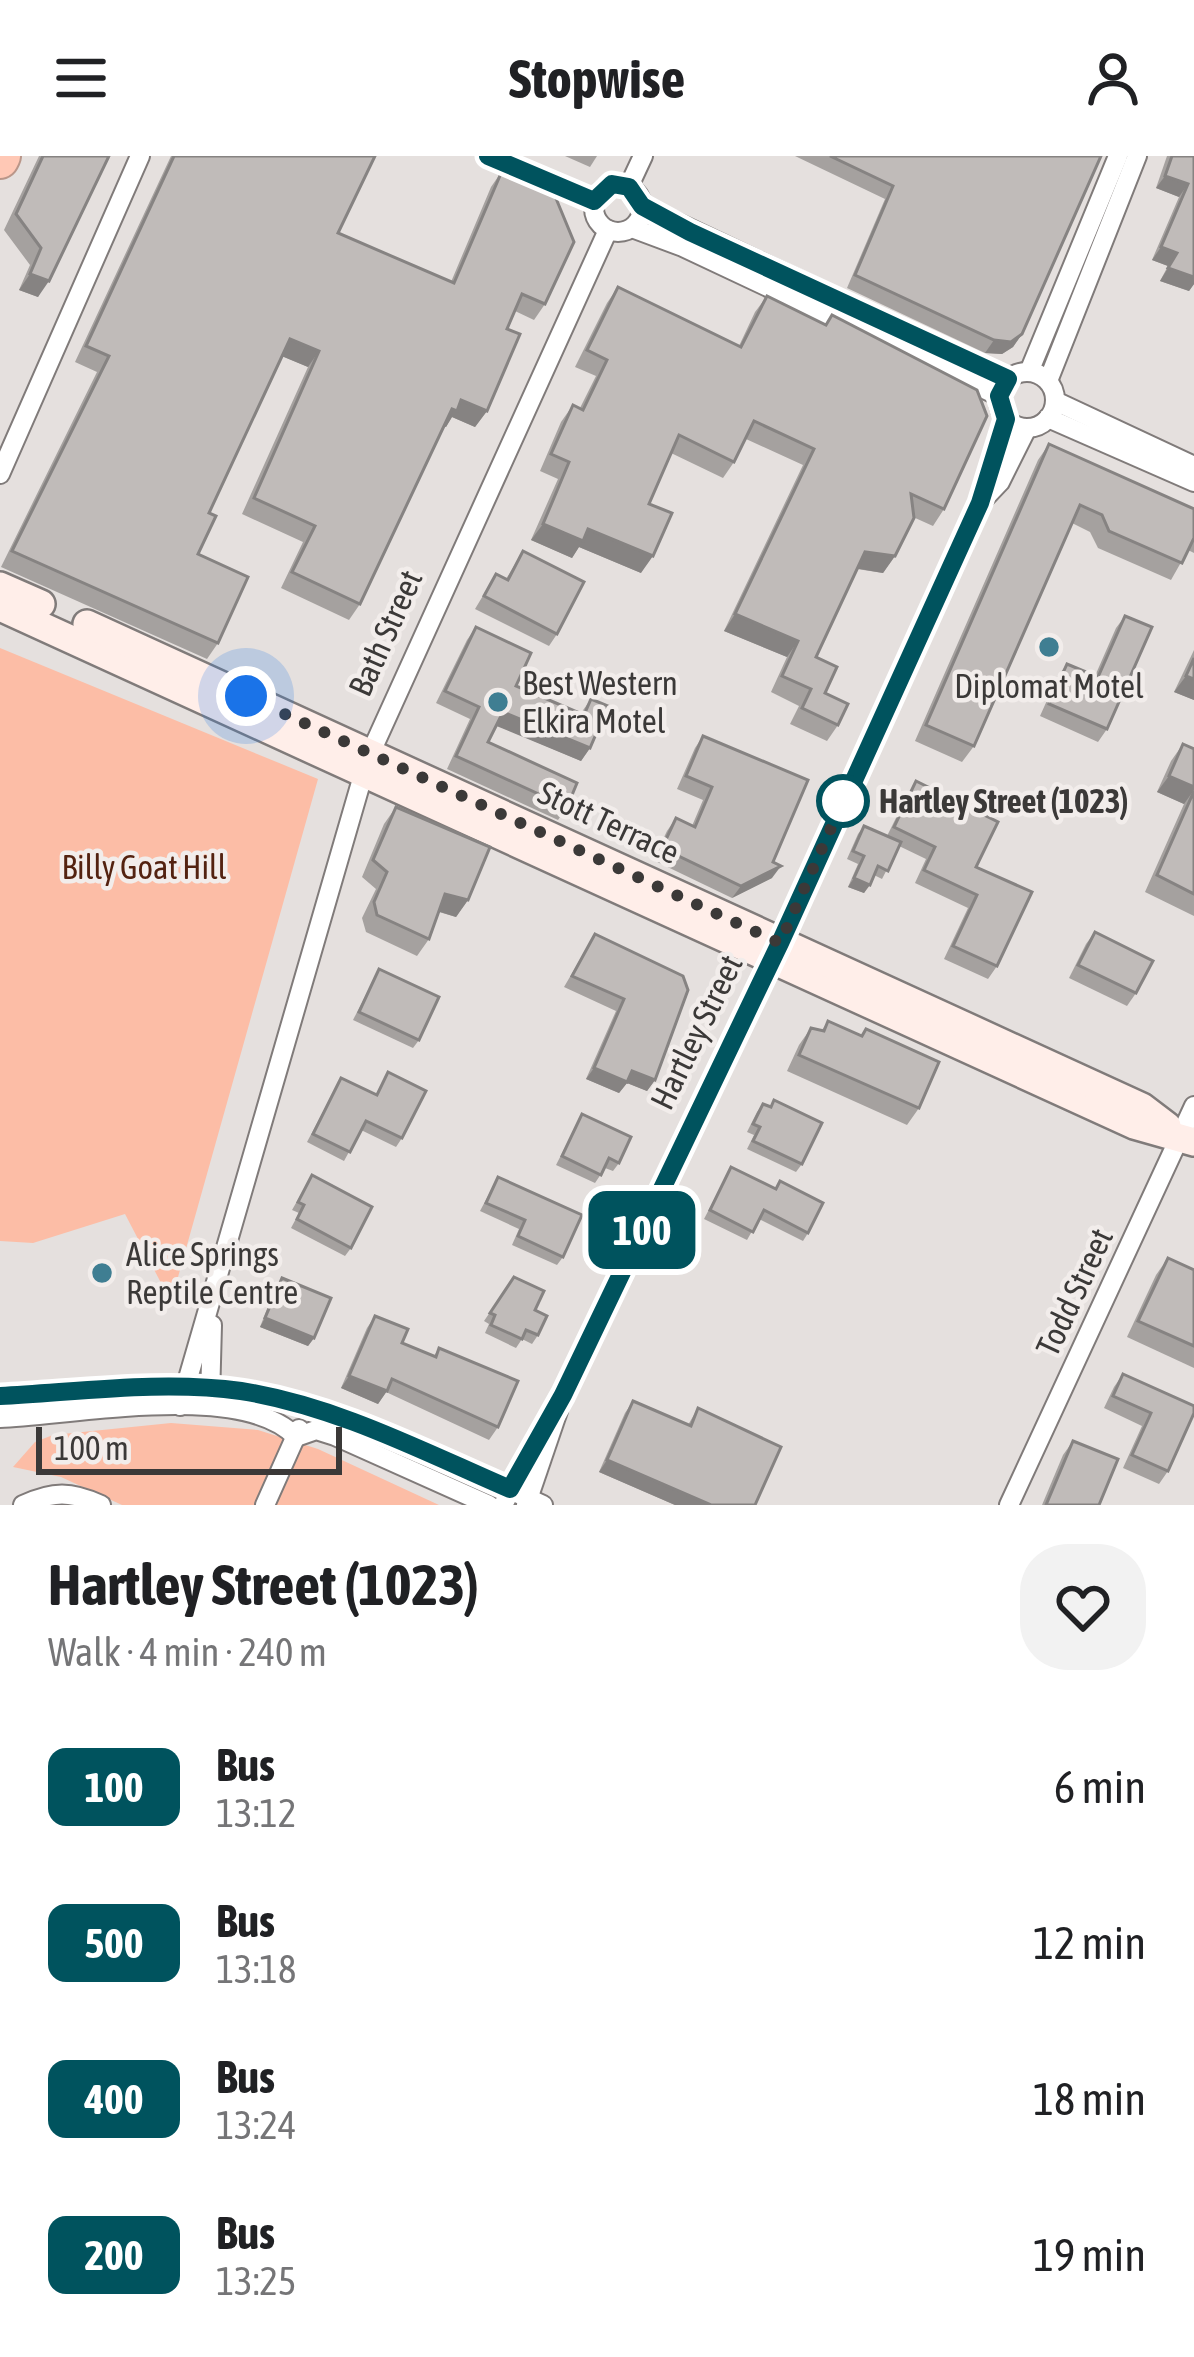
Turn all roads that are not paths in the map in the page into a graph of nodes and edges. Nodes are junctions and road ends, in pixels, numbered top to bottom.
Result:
1 (140, 156) edge
2 (488, 156) edge
3 (643, 156) edge
4 (1118, 156) edge
5 (1137, 156) edge
6 (629, 187) junction
7 (594, 201) junction
8 (642, 206) junction
9 (632, 228) junction
10 (608, 230) junction
11 (1038, 376) junction
12 (1004, 387) junction
13 (1051, 410) junction
14 (1006, 419) junction
15 (1028, 428) junction
16 (1194, 466) edge
17 (0, 474) edge
18 (1194, 482) edge
19 (980, 503) junction
20 (0, 586) edge
21 (0, 607) edge
22 (368, 762) junction
23 (775, 952) junction
24 (1194, 1106) edge
25 (1187, 1139) edge
26 (216, 1290) junction
27 (563, 1395) junction
28 (0, 1396) edge
29 (184, 1397) junction
30 (210, 1398) junction
31 (309, 1408) junction
32 (0, 1418) edge
33 (296, 1437) junction
34 (506, 1497) edge
35 (532, 1503) edge
36 (23, 1505) edge
37 (101, 1505) edge
38 (265, 1505) edge
39 (489, 1505) edge
40 (1009, 1505) edge

1 - 17 street
2 - 7 street
3 - 6 street
4 - 11 street
5 - 11 street
6 - 7 street
6 - 8 street
7 - 10 street
8 - 9 street
8 - 12 street
9 - 10 street
9 - 12 street
10 - 22 street, Bath Street
11 - 12 street
11 - 13 street
12 - 14 street
13 - 15 street
13 - 16 street
13 - 18 street
14 - 15 street
14 - 19 street, Hartley Street
15 - 19 street, Hartley Street
19 - 23 street, Hartley Street
20 - 22 main road, Stott Terrace
21 - 22 main road, Stott Terrace
22 - 23 main road, Stott Terrace
22 - 26 street, Bath Street
23 - 25 main road, Stott Terrace
23 - 27 street, Hartley Street
24 - 25 street, Todd Street
25 - 40 street, Todd Street
26 - 29 street, Bath Street
26 - 30 street, Bath Street
27 - 34 street, Hartley Street
27 - 35 street, Hartley Street
28 - 29 street
29 - 30 street
29 - 32 street
30 - 31 street
30 - 33 street
31 - 33 street
31 - 34 street
33 - 38 street
33 - 39 street
34 - 35 street
36 - 37 street

